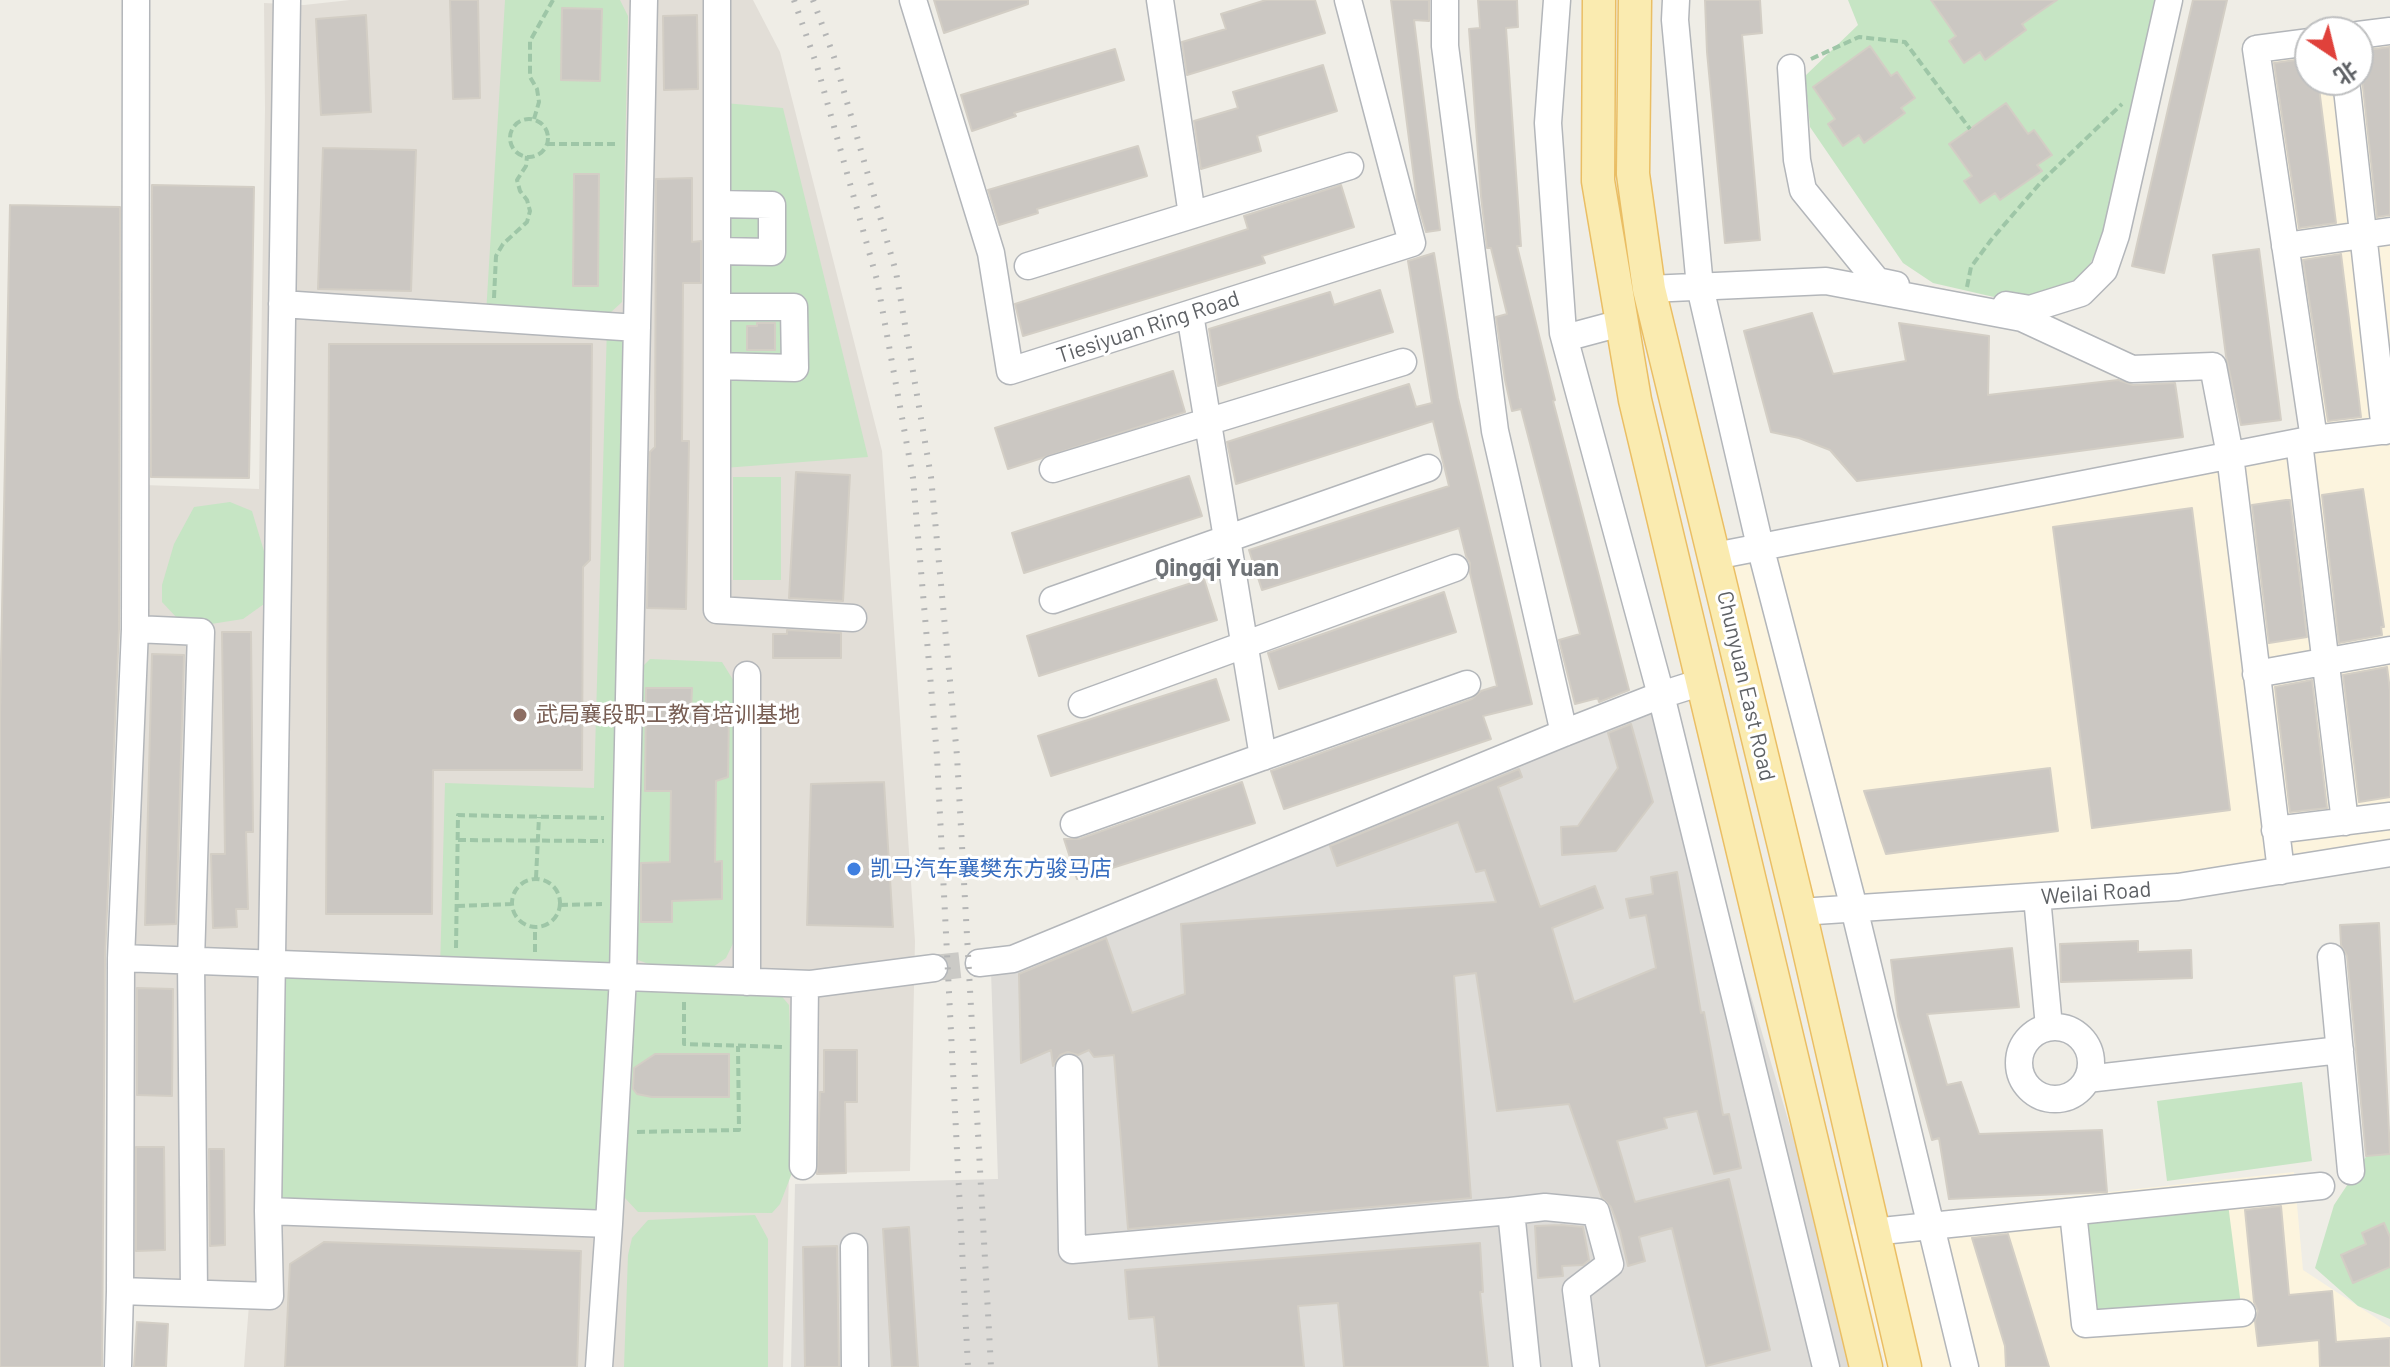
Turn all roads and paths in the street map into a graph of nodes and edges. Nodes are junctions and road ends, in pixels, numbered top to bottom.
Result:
1 (136, 0) edge
2 (287, 0) edge
3 (553, 0) edge
4 (644, 0) edge
5 (717, 0) edge
6 (913, 0) edge
7 (1160, 0) edge
8 (1348, 0) edge
9 (1445, 0) edge
10 (1557, 0) edge
11 (1599, 0) edge
12 (1635, 0) edge
13 (1676, 0) edge
14 (2169, 0) edge
15 (2294, 44) edge
16 (1791, 68) joint
17 (2152, 74) junction
18 (2348, 96) edge
19 (534, 119) junction
20 (1970, 129) dead end
21 (547, 144) junction
22 (641, 144) junction
23 (527, 156) junction
24 (1350, 166) dead end
25 (717, 204) junction
26 (1192, 215) junction
27 (2390, 231) edge
28 (2363, 234) junction
29 (2285, 246) junction
30 (717, 251) junction
31 (1028, 266) dead end
32 (1700, 287) junction
33 (1649, 289) junction
34 (1965, 299) junction
35 (282, 304) junction
36 (717, 307) junction
37 (1190, 314) junction
38 (493, 318) junction
39 (1621, 323) junction
40 (637, 328) junction
41 (1565, 338) junction
42 (1403, 362) dead end
43 (717, 366) junction
44 (1208, 421) junction
45 (2388, 431) edge
46 (2306, 440) junction
47 (2230, 455) junction
48 (1428, 468) dead end
49 (1053, 469) dead end
50 (1227, 539) junction
51 (1760, 546) junction
52 (1715, 556) junction
53 (1455, 568) dead end
54 (1053, 600) dead end
55 (853, 618) dead end
56 (135, 629) junction
57 (1245, 645) junction
58 (2390, 650) edge
59 (2325, 662) junction
60 (2256, 674) junction
61 (747, 675) dead end
62 (1702, 682) junction
63 (1467, 684) dead end
64 (1661, 695) junction
65 (1082, 704) dead end
66 (1564, 733) junction
67 (1263, 757) junction
68 (2390, 816) edge
69 (539, 817) junction
70 (2345, 822) junction
71 (1074, 824) dead end
72 (626, 830) junction
73 (2275, 830) junction
74 (458, 840) junction
75 (537, 841) junction
76 (1743, 850) junction
77 (2390, 853) edge
78 (1702, 863) junction
79 (2281, 871) junction
80 (536, 879) junction
81 (2037, 897) junction
82 (624, 903) junction
83 (512, 904) junction
84 (560, 905) junction
85 (457, 906) junction
86 (1854, 908) junction
87 (1800, 912) junction
88 (2331, 957) dead end
89 (121, 958) junction
90 (191, 961) junction
91 (979, 963) tunnel mouth
92 (271, 964) junction
93 (934, 968) tunnel mouth
94 (455, 971) junction
95 (623, 977) junction
96 (683, 979) junction
97 (747, 982) junction
98 (805, 984) junction
99 (2049, 1027) junction
100 (738, 1046) junction
101 (804, 1048) junction
102 (2340, 1050) junction
103 (1069, 1068) dead end
104 (2087, 1079) junction
105 (1801, 1095) junction
106 (1762, 1106) junction
107 (614, 1133) junction
108 (803, 1166) dead end
109 (2351, 1171) dead end
110 (2321, 1186) dead end
111 (268, 1211) junction
112 (1511, 1211) junction
113 (2073, 1212) junction
114 (609, 1224) junction
115 (1929, 1226) junction
116 (1872, 1232) junction
117 (854, 1247) dead end
118 (120, 1291) junction
119 (194, 1293) junction
120 (2242, 1313) dead end
121 (118, 1367) edge
122 (599, 1367) edge
123 (855, 1367) edge
124 (1527, 1367) edge
125 (1586, 1367) edge
126 (1826, 1367) edge
127 (1866, 1367) edge
128 (1905, 1367) edge
129 (1965, 1367) edge

1 - 56 street
2 - 35 street
3 - 19 path
4 - 22 street
5 - 25 street
6 - 37 street, Tiesiyuan Ring Road
7 - 26 street
8 - 37 street, Tiesiyuan Ring Road
9 - 66 street
10 - 41 street
11 - 39 main road, Chunyuan East Road
12 - 33 main road, Chunyuan East Road
13 - 32 street
14 - 17 street
15 - 29 street
16 - 20 path
16 - 34 street
17 - 34 path
17 - 34 street
18 - 28 street
19 - 21 path
19 - 23 path
21 - 22 path
21 - 23 path
22 - 40 street
23 - 38 path
24 - 26 street
25 - 30 street
25 - 30 street
26 - 31 street
27 - 28 street
28 - 29 street
28 - 45 street
29 - 46 street
30 - 36 street
32 - 33 street
32 - 47 street
32 - 51 street
33 - 52 main road, Chunyuan East Road
35 - 38 street
35 - 92 street
36 - 43 street
36 - 43 street
37 - 44 street
38 - 40 street
39 - 41 street
39 - 62 main road, Chunyuan East Road
40 - 72 street
41 - 64 street
42 - 44 street
43 - 55 street
44 - 49 street
44 - 50 street
45 - 46 street
46 - 47 street
46 - 59 street
47 - 51 street
47 - 60 street
48 - 50 street
50 - 54 street
50 - 57 street
51 - 52 street
51 - 86 street
52 - 87 main road, Chunyuan East Road
53 - 57 street
56 - 89 street
56 - 90 street
57 - 65 street
57 - 67 street
58 - 59 street
59 - 60 street
59 - 70 street
60 - 73 street
61 - 97 street
62 - 64 street
62 - 76 main road, Chunyuan East Road
63 - 67 street
64 - 66 street
64 - 78 street
66 - 91 street
67 - 71 street
68 - 70 street
69 - 72 path
69 - 74 path
69 - 75 path
70 - 73 street
72 - 75 path
72 - 82 street
73 - 79 street
74 - 75 path
74 - 85 path
75 - 80 path
76 - 78 street
76 - 105 main road, Chunyuan East Road
77 - 79 street, Weilai Road
78 - 106 street
79 - 81 street, Weilai Road
80 - 83 path
80 - 84 path
81 - 86 street, Weilai Road
81 - 99 street
82 - 84 path
82 - 95 street
83 - 84 path
83 - 85 path
85 - 94 path
86 - 87 street, Weilai Road
86 - 115 street
87 - 116 main road, Chunyuan East Road
88 - 102 street
89 - 90 street
89 - 118 street
90 - 92 street
90 - 119 street
92 - 94 street
92 - 111 street
93 - 98 street
94 - 95 street
95 - 96 street
95 - 107 street
96 - 97 street
96 - 100 path
97 - 98 street
98 - 101 street
99 - 104 street
99 - 104 street
100 - 101 path
100 - 107 path
101 - 108 street
102 - 104 street
102 - 109 street
103 - 112 street
105 - 106 street
105 - 127 main road, Chunyuan East Road
106 - 126 street
107 - 114 street
110 - 113 street
111 - 114 street
111 - 119 street
112 - 124 street
112 - 125 street
113 - 115 street
113 - 120 street
114 - 122 street
115 - 116 street
115 - 129 street
116 - 128 main road, Chunyuan East Road
117 - 123 street
118 - 119 street
118 - 121 street

